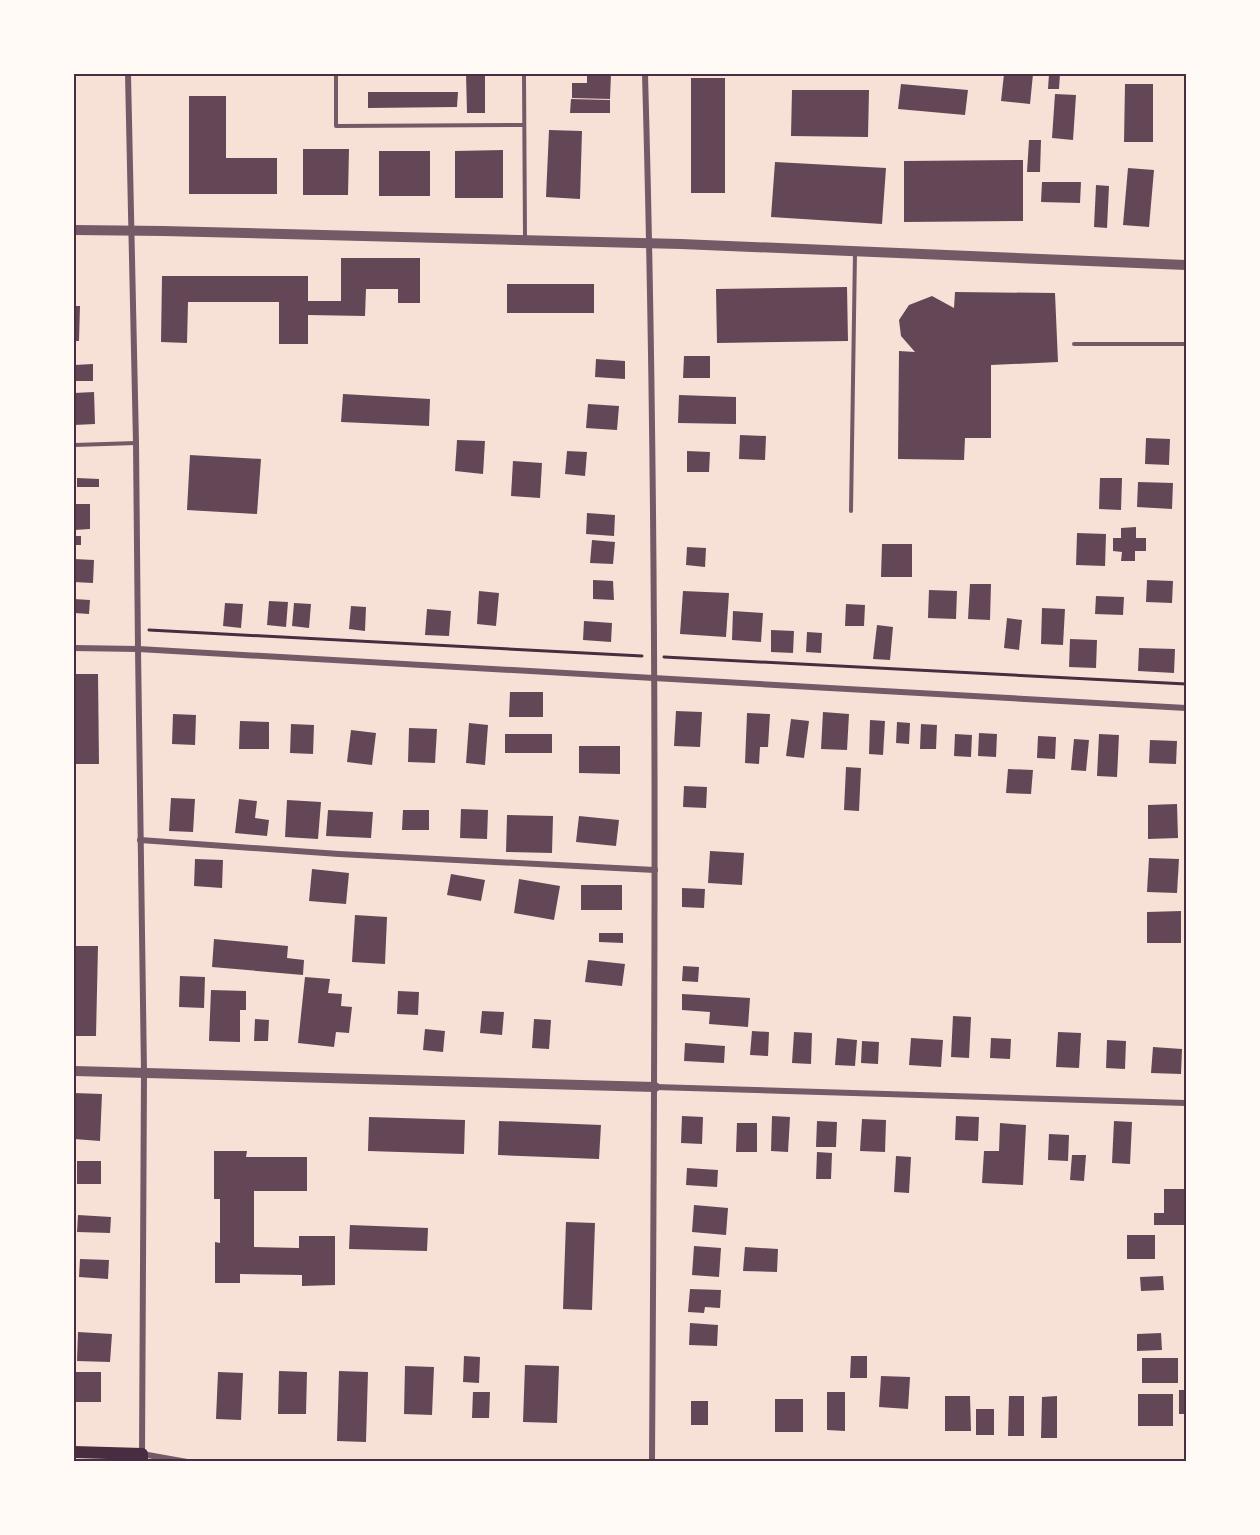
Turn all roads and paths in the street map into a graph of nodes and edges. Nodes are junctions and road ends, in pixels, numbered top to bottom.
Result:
1 (128, 74) edge
2 (336, 74) edge
3 (524, 74) edge
4 (645, 74) edge
5 (524, 125) junction
6 (74, 230) edge
7 (131, 231) junction
8 (525, 240) junction
9 (649, 244) junction
10 (855, 252) junction
11 (1186, 265) edge
12 (1074, 344) dead end
13 (1186, 344) edge
14 (136, 443) junction
15 (74, 445) edge
16 (851, 511) dead end
17 (137, 629) junction
18 (74, 648) edge
19 (138, 649) junction
20 (655, 656) junction
21 (655, 679) junction
22 (1186, 684) edge
23 (1186, 708) edge
24 (141, 840) junction
25 (655, 870) junction
26 (74, 1071) edge
27 (144, 1074) junction
28 (655, 1087) junction
29 (1186, 1103) edge
30 (74, 1452) edge
31 (142, 1458) edge
32 (187, 1461) edge
33 (652, 1461) edge

1 - 7 street
2 - 5 lane
3 - 5 lane
4 - 9 street
5 - 8 lane
6 - 7 street
7 - 8 street
7 - 14 street
8 - 9 street
9 - 10 street
9 - 20 street
10 - 11 street
10 - 16 lane
12 - 13 lane
14 - 15 lane
14 - 17 street
17 - 19 street
17 - 20 path
18 - 19 street
19 - 21 street
19 - 24 street
20 - 21 street
20 - 22 path
21 - 23 street
21 - 25 street
24 - 25 street
24 - 27 street
25 - 28 street
26 - 27 street
27 - 28 street
27 - 31 street
28 - 29 street
28 - 33 street
30 - 31 main road
31 - 32 street

